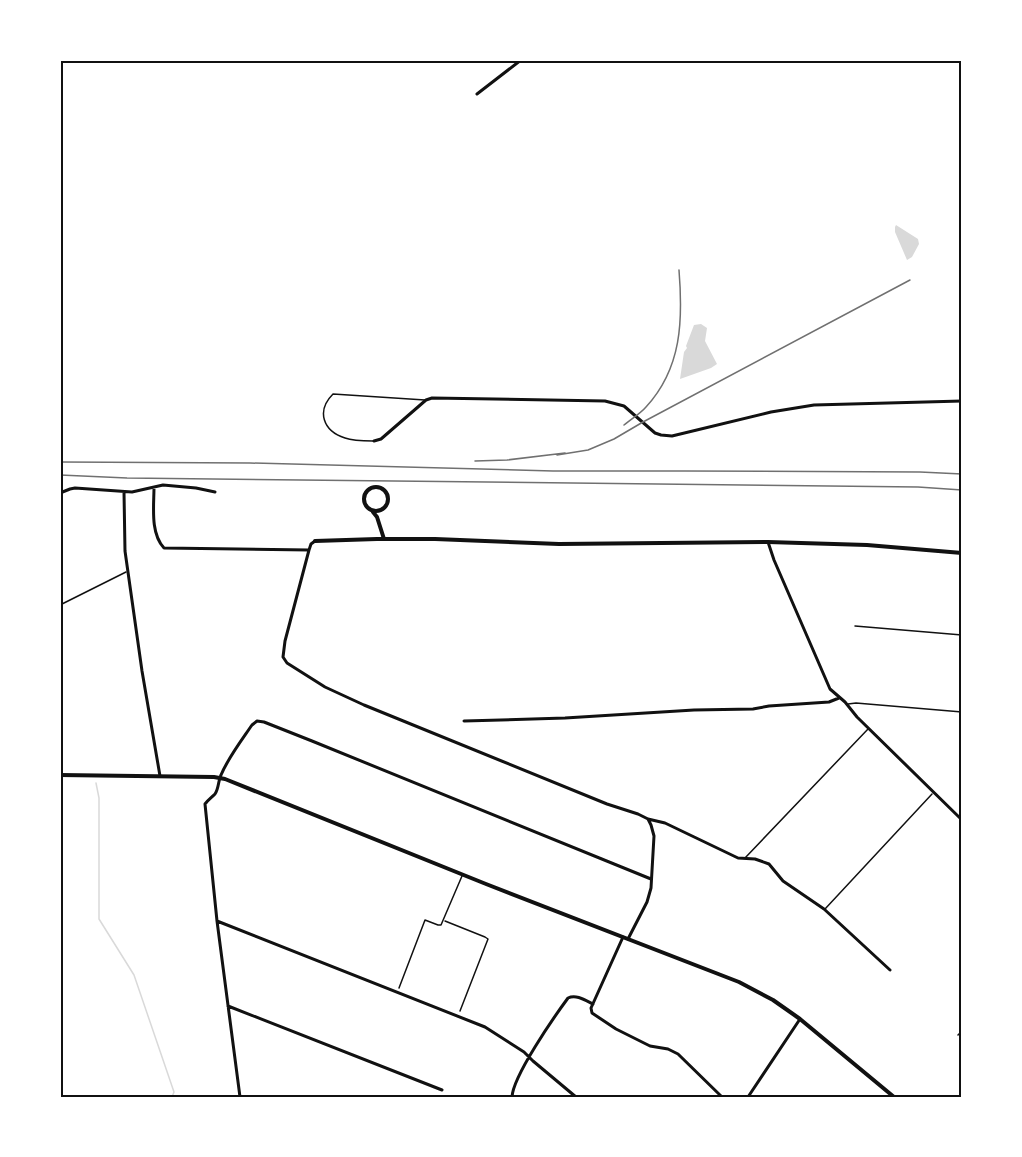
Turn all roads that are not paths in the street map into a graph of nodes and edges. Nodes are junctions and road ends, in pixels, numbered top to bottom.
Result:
1 (521, 60) edge
2 (477, 94) dead end
3 (426, 400) junction
4 (962, 401) edge
5 (374, 441) joint
6 (154, 487) junction
7 (124, 492) junction
8 (215, 492) dead end
9 (60, 493) edge
10 (372, 511) junction
11 (380, 511) junction
12 (377, 517) junction
13 (384, 539) junction
14 (315, 541) joint
15 (768, 542) junction
16 (309, 550) junction
17 (962, 553) edge
18 (128, 571) junction
19 (60, 605) edge
20 (855, 626) dead end
21 (962, 635) edge
22 (839, 698) junction
23 (847, 704) junction
24 (962, 712) edge
25 (464, 722) dead end
26 (868, 729) junction
27 (60, 775) edge
28 (160, 776) junction
29 (219, 777) junction
30 (933, 792) junction
31 (648, 819) junction
32 (962, 820) edge
33 (744, 858) junction
34 (462, 875) junction
35 (651, 879) junction
36 (824, 909) junction
37 (444, 920) junction
38 (217, 921) junction
39 (622, 937) junction
40 (628, 939) junction
41 (890, 970) dead end
42 (399, 988) dead end
43 (228, 1006) junction
44 (592, 1006) junction
45 (460, 1011) dead end
46 (800, 1018) junction
47 (962, 1030) edge
48 (958, 1035) dead end
49 (530, 1057) junction
50 (442, 1090) dead end
51 (240, 1097) edge
52 (512, 1097) edge
53 (576, 1097) edge
54 (722, 1097) edge
55 (748, 1097) edge
56 (894, 1097) edge

1 - 2 street
3 - 4 street
3 - 5 street
3 - 5 lane
6 - 7 street
6 - 8 street
6 - 16 street
7 - 9 street
7 - 18 street
10 - 11 main road
10 - 11 main road
10 - 12 main road
11 - 12 main road
12 - 13 main road
13 - 14 main road
13 - 15 main road
14 - 16 street
15 - 17 main road
15 - 22 street
16 - 31 street
18 - 19 lane
18 - 28 street
20 - 21 lane
22 - 23 street
22 - 25 street
23 - 24 lane
23 - 26 street
26 - 30 street
26 - 33 lane
27 - 28 main road
28 - 29 main road
29 - 34 main road
29 - 35 street
29 - 38 street
30 - 32 street
30 - 36 lane
31 - 33 street
31 - 35 street
33 - 36 street
34 - 37 lane
34 - 39 main road
35 - 40 street
36 - 41 street
37 - 42 lane
37 - 45 lane
38 - 43 street
38 - 49 street
39 - 40 main road
39 - 44 street
40 - 46 main road
43 - 50 street
43 - 51 street
44 - 49 street
44 - 54 street
46 - 55 street
46 - 56 main road
47 - 48 lane
49 - 52 street
49 - 53 street

